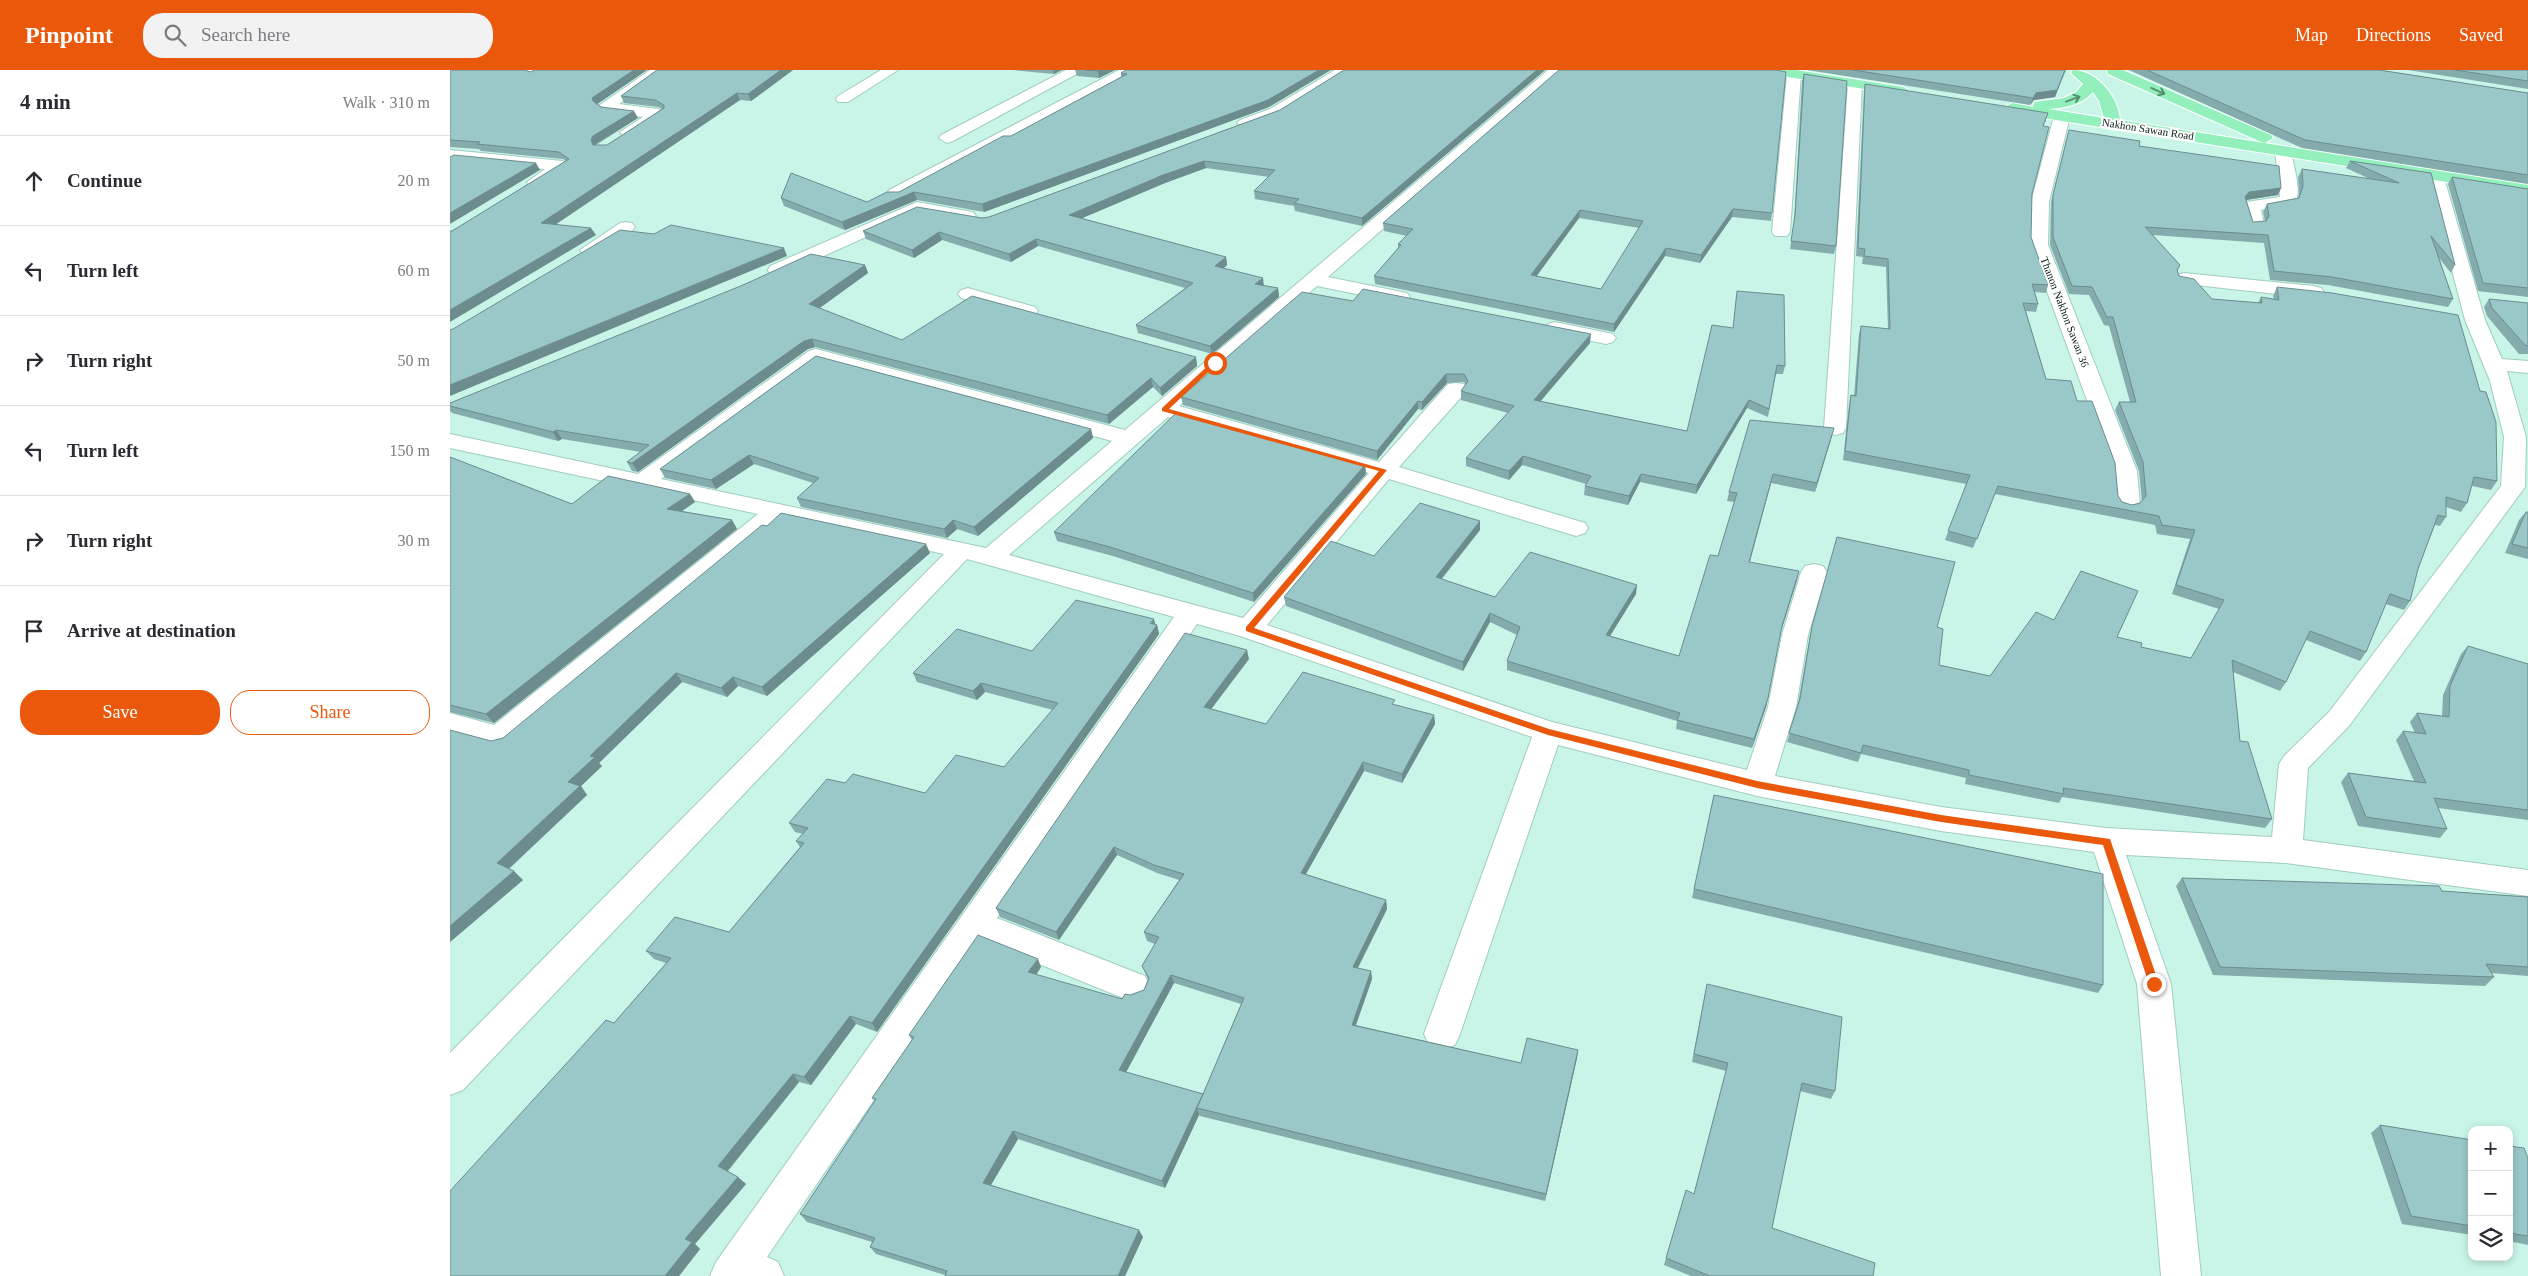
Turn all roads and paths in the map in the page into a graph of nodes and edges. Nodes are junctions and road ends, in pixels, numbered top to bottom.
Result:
1 (660, 70) edge
2 (891, 70) edge
3 (1077, 70) edge
4 (1130, 70) edge
5 (1345, 70) edge
6 (1557, 70) edge
7 (1768, 70) edge
8 (2112, 70) edge
9 (1794, 74) junction
10 (2079, 74) edge
11 (1855, 84) junction
12 (1913, 93) edge
13 (843, 98) dead end
14 (2062, 116) junction
15 (2128, 116) junction
16 (1228, 130) edge
17 (619, 138) edge
18 (947, 138) dead end
19 (2283, 150) junction
20 (2300, 153) junction
21 (450, 156) edge
22 (2435, 174) junction
23 (522, 190) edge
24 (2528, 190) edge
25 (895, 194) edge
26 (986, 219) edge
27 (2255, 224) edge
28 (626, 228) dead end
29 (1781, 232) dead end
30 (576, 257) edge
31 (757, 279) edge
32 (2184, 279) edge
33 (1313, 280) junction
34 (2328, 293) edge
35 (968, 294) dead end
36 (1421, 301) edge
37 (1044, 316) edge
38 (1538, 324) edge
39 (1606, 338) dead end
40 (2493, 364) junction
41 (2528, 367) edge
42 (1456, 389) dead end
43 (1164, 409) junction
44 (1835, 428) edge
45 (2521, 434) edge
46 (1128, 438) junction
47 (450, 441) edge
48 (1384, 470) junction
49 (642, 482) junction
50 (2128, 504) edge
51 (777, 511) junction
52 (1576, 528) dead end
53 (976, 554) junction
54 (1814, 572) dead end
55 (1191, 613) junction
56 (1249, 629) junction
57 (450, 724) edge
58 (1548, 732) junction
59 (1757, 784) junction
60 (2106, 841) junction
61 (2286, 850) junction
62 (2528, 883) edge
63 (975, 924) junction
64 (1133, 987) dead end
65 (1442, 1034) dead end
66 (450, 1078) edge
67 (744, 1272) edge
68 (2181, 1276) edge

1 - 17 street
2 - 13 street
3 - 18 street
4 - 25 street
5 - 16 street
6 - 33 street
7 - 9 main road
8 - 15 main road
8 -> 20 main road
9 - 11 main road
9 - 29 street
14 -> 10 main road, Nakhon Sawan Road
10 - 15 main road
11 - 12 main road
11 - 44 street
14 - 15 main road, Nakhon Sawan Road
14 - 50 street, Thanon Nakhon Sawan 36
15 - 19 main road, Nakhon Sawan Road
19 - 20 main road, Nakhon Sawan Road
19 - 27 street
20 - 22 main road, Nakhon Sawan Road
21 - 23 street
22 - 24 main road, Nakhon Sawan Road
22 - 40 street
26 - 31 street
28 - 30 street
32 - 34 street
33 - 36 street
33 - 43 street
35 - 37 street
38 - 39 street
40 - 41 street
40 - 45 street
42 - 48 street
43 - 46 street
43 - 48 street
45 - 61 street
46 - 49 street
46 - 53 street
47 - 49 street
48 - 52 street
48 - 56 street
49 - 51 street
51 - 53 street
51 - 57 street
53 - 55 street
53 - 66 street
54 - 59 street
55 - 56 street
55 - 63 street
56 - 58 street
58 - 59 street
58 - 65 street
59 - 60 street
60 - 61 street
60 - 68 street
61 - 62 street
63 - 64 street
63 - 67 street

